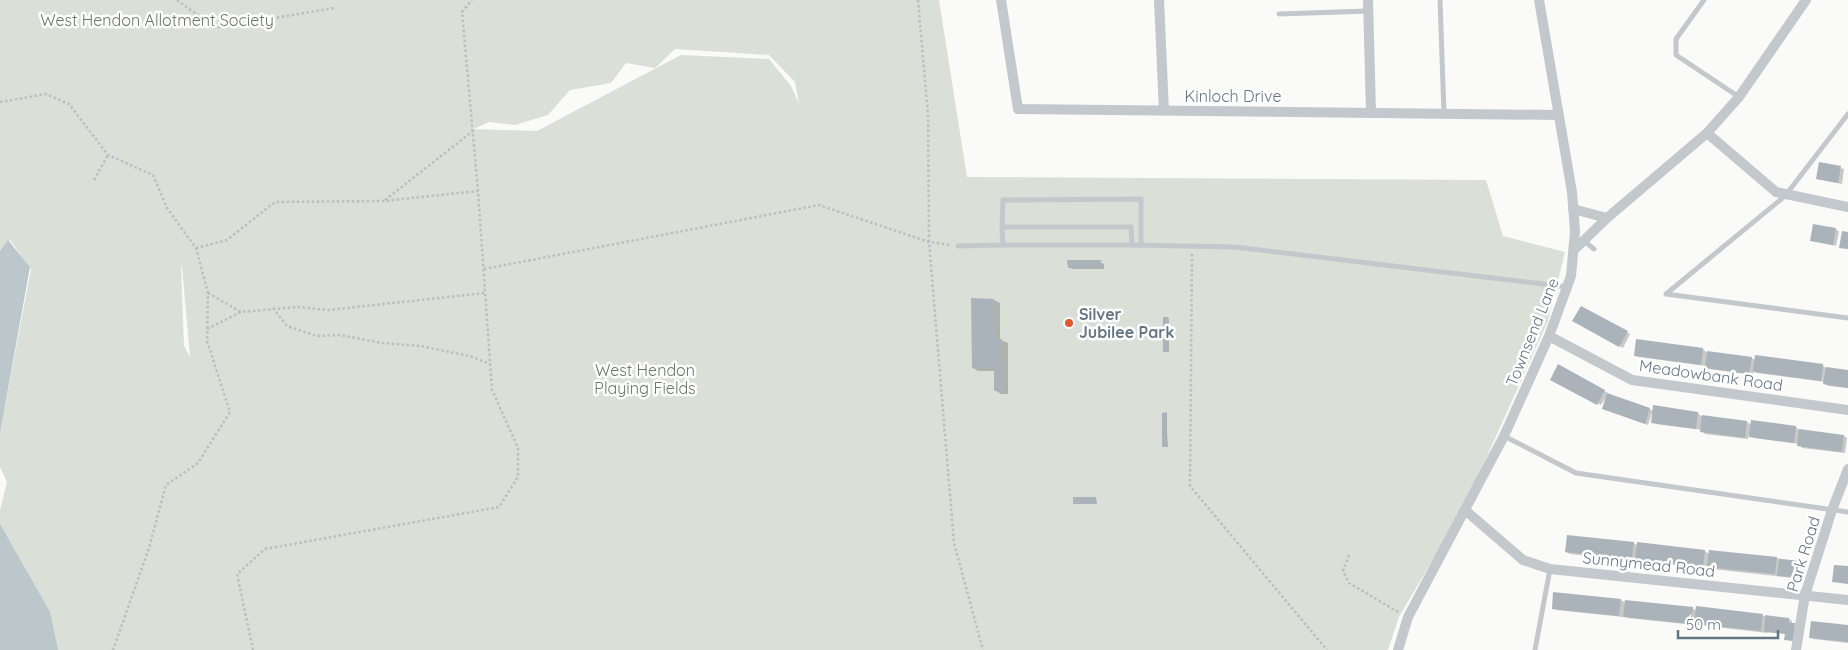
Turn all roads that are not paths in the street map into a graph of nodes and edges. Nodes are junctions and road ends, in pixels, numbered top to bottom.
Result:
1 (1002, 0) edge
2 (1159, 0) edge
3 (1368, 0) edge
4 (1440, 0) edge
5 (1540, 0) edge
6 (1704, 0) edge
7 (1806, 0) edge
8 (1368, 11) junction
9 (1279, 14) dead end
10 (1739, 97) junction
11 (1164, 111) junction
12 (1371, 112) junction
13 (1444, 113) junction
14 (1848, 114) edge
15 (1559, 115) junction
16 (1707, 133) junction
17 (1785, 196) junction
18 (1848, 207) edge
19 (1573, 209) junction
20 (1607, 218) junction
21 (1002, 227) junction
22 (1584, 241) junction
23 (1003, 245) junction
24 (958, 246) road end
25 (1132, 246) junction
26 (1141, 246) junction
27 (1574, 250) junction
28 (1594, 250) dead end
29 (1568, 287) junction
30 (1848, 318) edge
31 (1549, 336) junction
32 (1848, 410) edge
33 (1504, 436) junction
34 (1848, 470) edge
35 (1832, 510) junction
36 (1466, 511) junction
37 (1848, 512) edge
38 (1550, 570) junction
39 (1805, 595) junction
40 (1848, 600) edge
41 (1398, 650) edge
42 (1536, 650) edge
43 (1796, 650) edge

1 - 11 street, Kinloch Drive
2 - 11 street
3 - 8 street
4 - 13 lane
5 - 15 street, Townsend Lane
6 - 10 lane
7 - 10 street
8 - 9 lane
8 - 12 street
10 - 16 street
11 - 12 street, Kinloch Drive
12 - 13 street, Kinloch Drive
13 - 15 street, Kinloch Drive
14 - 17 lane
15 - 19 street, Townsend Lane
16 - 17 street
16 - 20 street
17 - 18 street
17 - 30 lane
19 - 20 street
19 - 27 street, Townsend Lane
20 - 22 street
21 - 23 lane
21 - 25 lane
21 - 26 lane
22 - 27 street
22 - 28 lane
23 - 24 lane
23 - 25 lane
25 - 26 lane
26 - 29 lane
27 - 29 street, Townsend Lane
29 - 31 street, Townsend Lane
31 - 32 street, Meadowbank Road
31 - 33 street, Townsend Lane
33 - 35 lane
33 - 36 street, Townsend Lane
34 - 35 street, Park Road
35 - 37 lane
35 - 39 street, Park Road
36 - 38 street, Sunnymead Road
36 - 41 street, Townsend Lane
38 - 39 street, Sunnymead Road
38 - 42 lane
39 - 40 street, Sunnymead Road
39 - 43 street, Park Road

